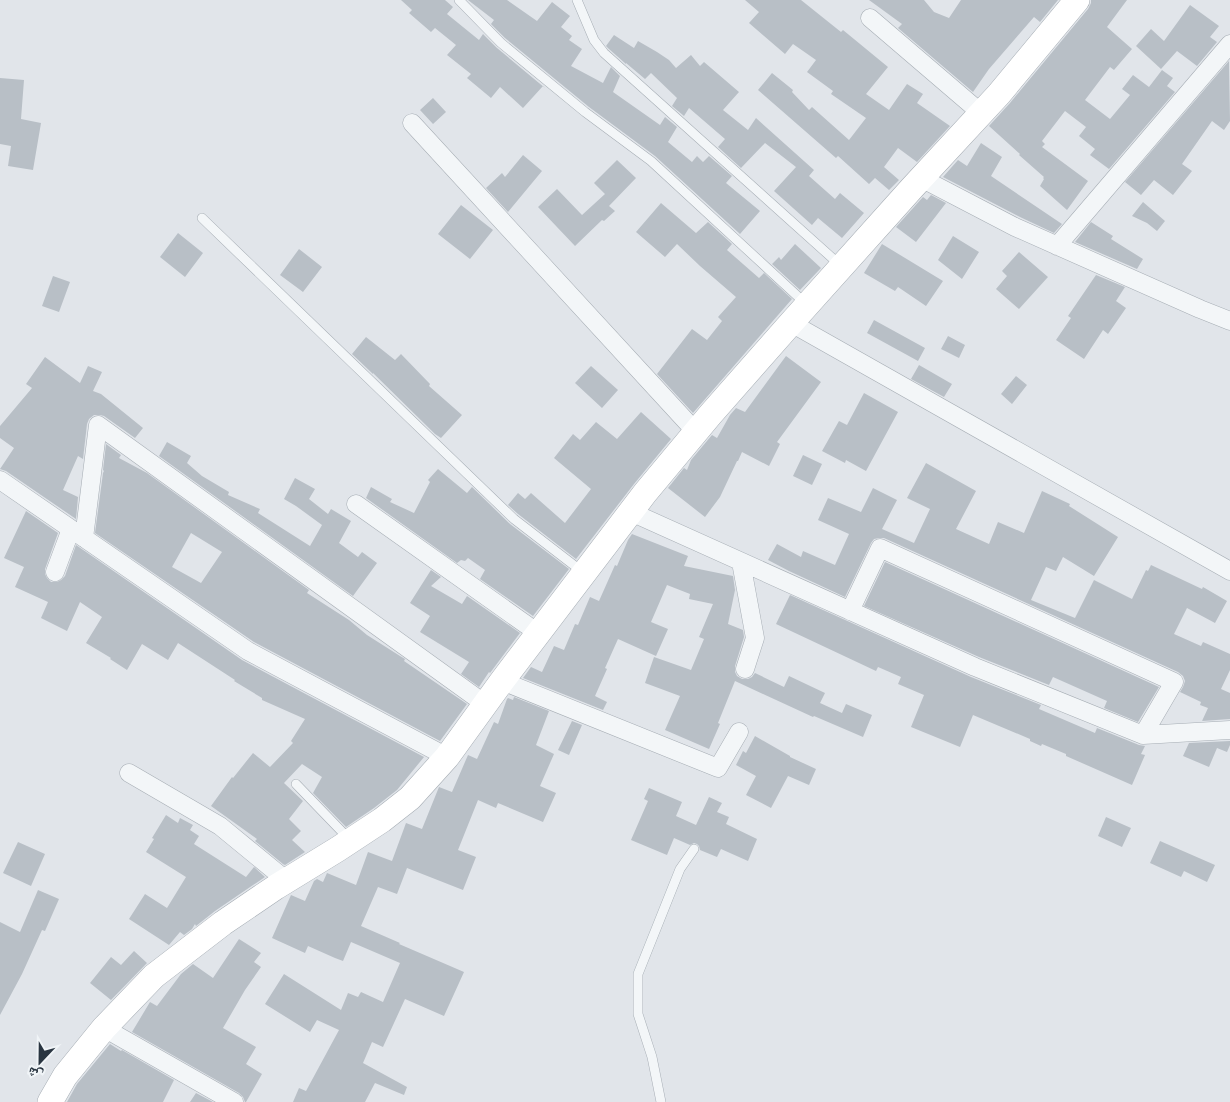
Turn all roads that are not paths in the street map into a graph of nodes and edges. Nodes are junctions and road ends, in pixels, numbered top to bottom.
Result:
1 (459, 0) edge
2 (577, 0) edge
3 (1068, 3) edge
4 (870, 18) dead end
5 (1230, 44) edge
6 (981, 113) junction
7 (412, 124) dead end
8 (921, 178) junction
9 (202, 218) dead end
10 (1058, 246) junction
11 (842, 267) junction
12 (807, 305) junction
13 (1230, 321) edge
14 (791, 323) junction
15 (696, 432) junction
16 (0, 480) edge
17 (356, 504) dead end
18 (630, 512) junction
19 (77, 533) junction
20 (741, 562) junction
21 (1230, 571) edge
22 (54, 572) dead end
23 (584, 573) junction
24 (850, 611) junction
25 (538, 633) junction
26 (745, 669) dead end
27 (502, 681) junction
28 (485, 704) junction
29 (1230, 730) edge
30 (739, 732) dead end
31 (1143, 735) junction
32 (447, 757) junction
33 (129, 773) dead end
34 (296, 784) dead end
35 (350, 841) junction
36 (694, 849) dead end
37 (287, 881) junction
38 (104, 1028) junction
39 (50, 1102) edge
40 (234, 1102) edge
41 (661, 1102) edge

1 - 12 lane
2 - 11 lane
3 - 6 street
4 - 6 street
5 - 10 street
6 - 8 street
7 - 15 street
8 - 10 street
8 - 11 street
9 - 23 lane
10 - 13 street
11 - 12 street
12 - 14 street
14 - 15 street
14 - 21 street
15 - 18 street
16 - 19 street
17 - 25 street
18 - 20 street
18 - 23 street
19 - 22 street
19 - 28 street
19 - 32 street
20 - 24 street
20 - 26 street
23 - 25 street
24 - 31 street
24 - 31 street
25 - 27 street
27 - 28 street
27 - 30 street
28 - 32 street
29 - 31 street
32 - 35 street
33 - 37 street
34 - 35 lane
35 - 37 street
36 - 41 lane
37 - 38 street
38 - 39 street
38 - 40 street

